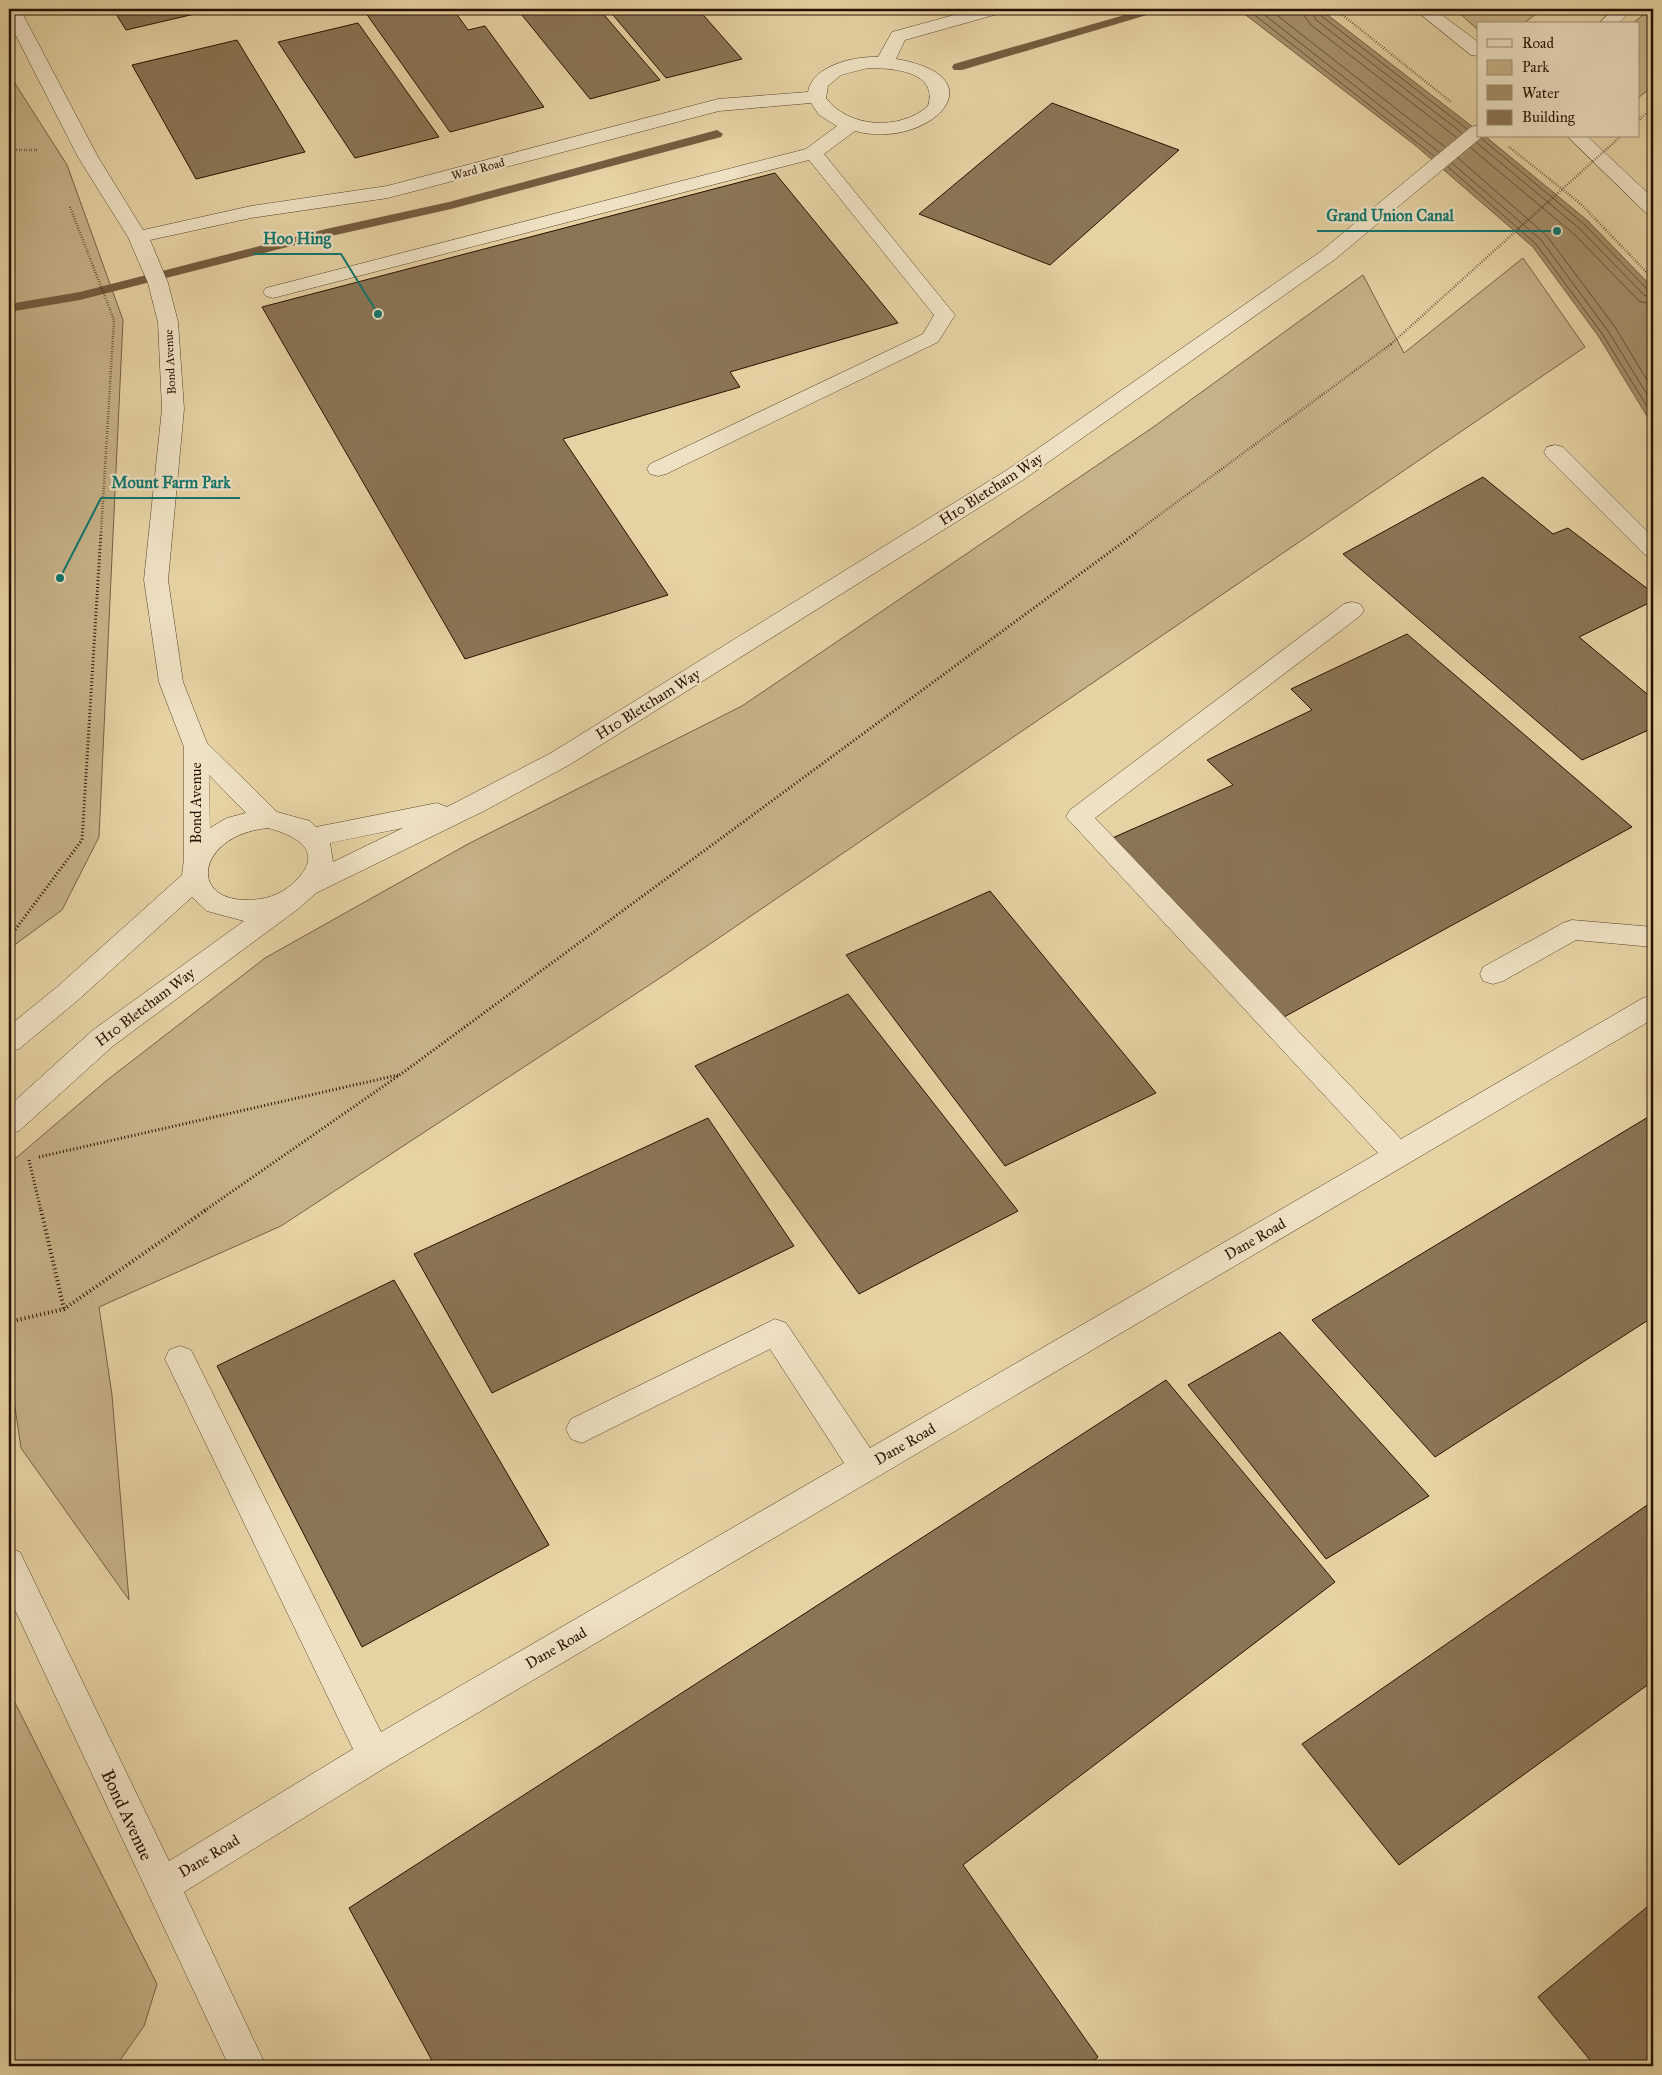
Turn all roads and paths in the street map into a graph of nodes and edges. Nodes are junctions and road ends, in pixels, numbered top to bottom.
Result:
1 (11, 9) edge
2 (995, 9) edge
3 (1335, 9) edge
4 (1423, 9) edge
5 (28, 44) junction
6 (9, 47) edge
7 (1477, 50) edge
8 (885, 62) junction
9 (816, 97) junction
10 (1457, 107) dead end
11 (1653, 107) edge
12 (1640, 119) edge
13 (850, 125) junction
14 (1477, 132) edge
15 (1578, 138) edge
16 (1619, 138) edge
17 (1502, 142) dead end
18 (9, 150) edge
19 (47, 150) dead end
20 (813, 153) junction
21 (1653, 209) edge
22 (138, 237) junction
23 (1653, 279) edge
24 (100, 282) dead end
25 (273, 292) dead end
26 (1555, 452) dead end
27 (658, 469) dead end
28 (1653, 550) edge
29 (1352, 610) dead end
30 (196, 747) junction
31 (475, 804) junction
32 (268, 818) junction
33 (314, 837) junction
34 (196, 869) junction
35 (312, 884) junction
36 (289, 902) junction
37 (9, 938) edge
38 (1653, 938) edge
39 (1493, 974) dead end
40 (1653, 1006) edge
41 (9, 1041) edge
42 (401, 1074) junction
43 (10, 1121) edge
44 (1398, 1155) junction
45 (28, 1159) junction
46 (64, 1308) junction
47 (9, 1322) edge
48 (180, 1360) dead end
49 (582, 1429) dead end
50 (865, 1467) junction
51 (9, 1563) edge
52 (374, 1755) junction
53 (161, 1886) junction
54 (248, 2066) edge

1 - 5 street, Bond Avenue
2 - 8 street
3 - 10 path
4 - 7 street
5 - 6 street
5 - 22 street, Bond Avenue
8 - 9 street
8 - 13 street
9 - 13 street
9 - 22 street, Ward Road
11 - 12 path
13 - 20 street
14 - 31 street, H10 Bletcham Way
15 - 21 street
16 - 42 path, bridge
17 - 23 path
18 - 19 path
20 - 25 street
20 - 27 street
22 - 30 street, Bond Avenue
24 - 37 path
26 - 28 street
29 - 44 street
30 - 32 street, Bond Avenue
30 - 34 street, Bond Avenue
31 - 33 street, H10 Bletcham Way
31 - 35 street, H10 Bletcham Way
32 - 33 street
32 - 34 street
33 - 35 street
34 - 36 street
34 - 41 street
35 - 36 street
36 - 43 street, H10 Bletcham Way
38 - 39 street
40 - 44 street, Dane Road
42 - 45 path
42 - 46 path
43 - 45 path
44 - 50 street, Dane Road
45 - 46 path
46 - 47 path
48 - 52 street
49 - 50 street
50 - 52 street, Dane Road
51 - 53 street, Bond Avenue
52 - 53 street, Dane Road
53 - 54 street, Bond Avenue

